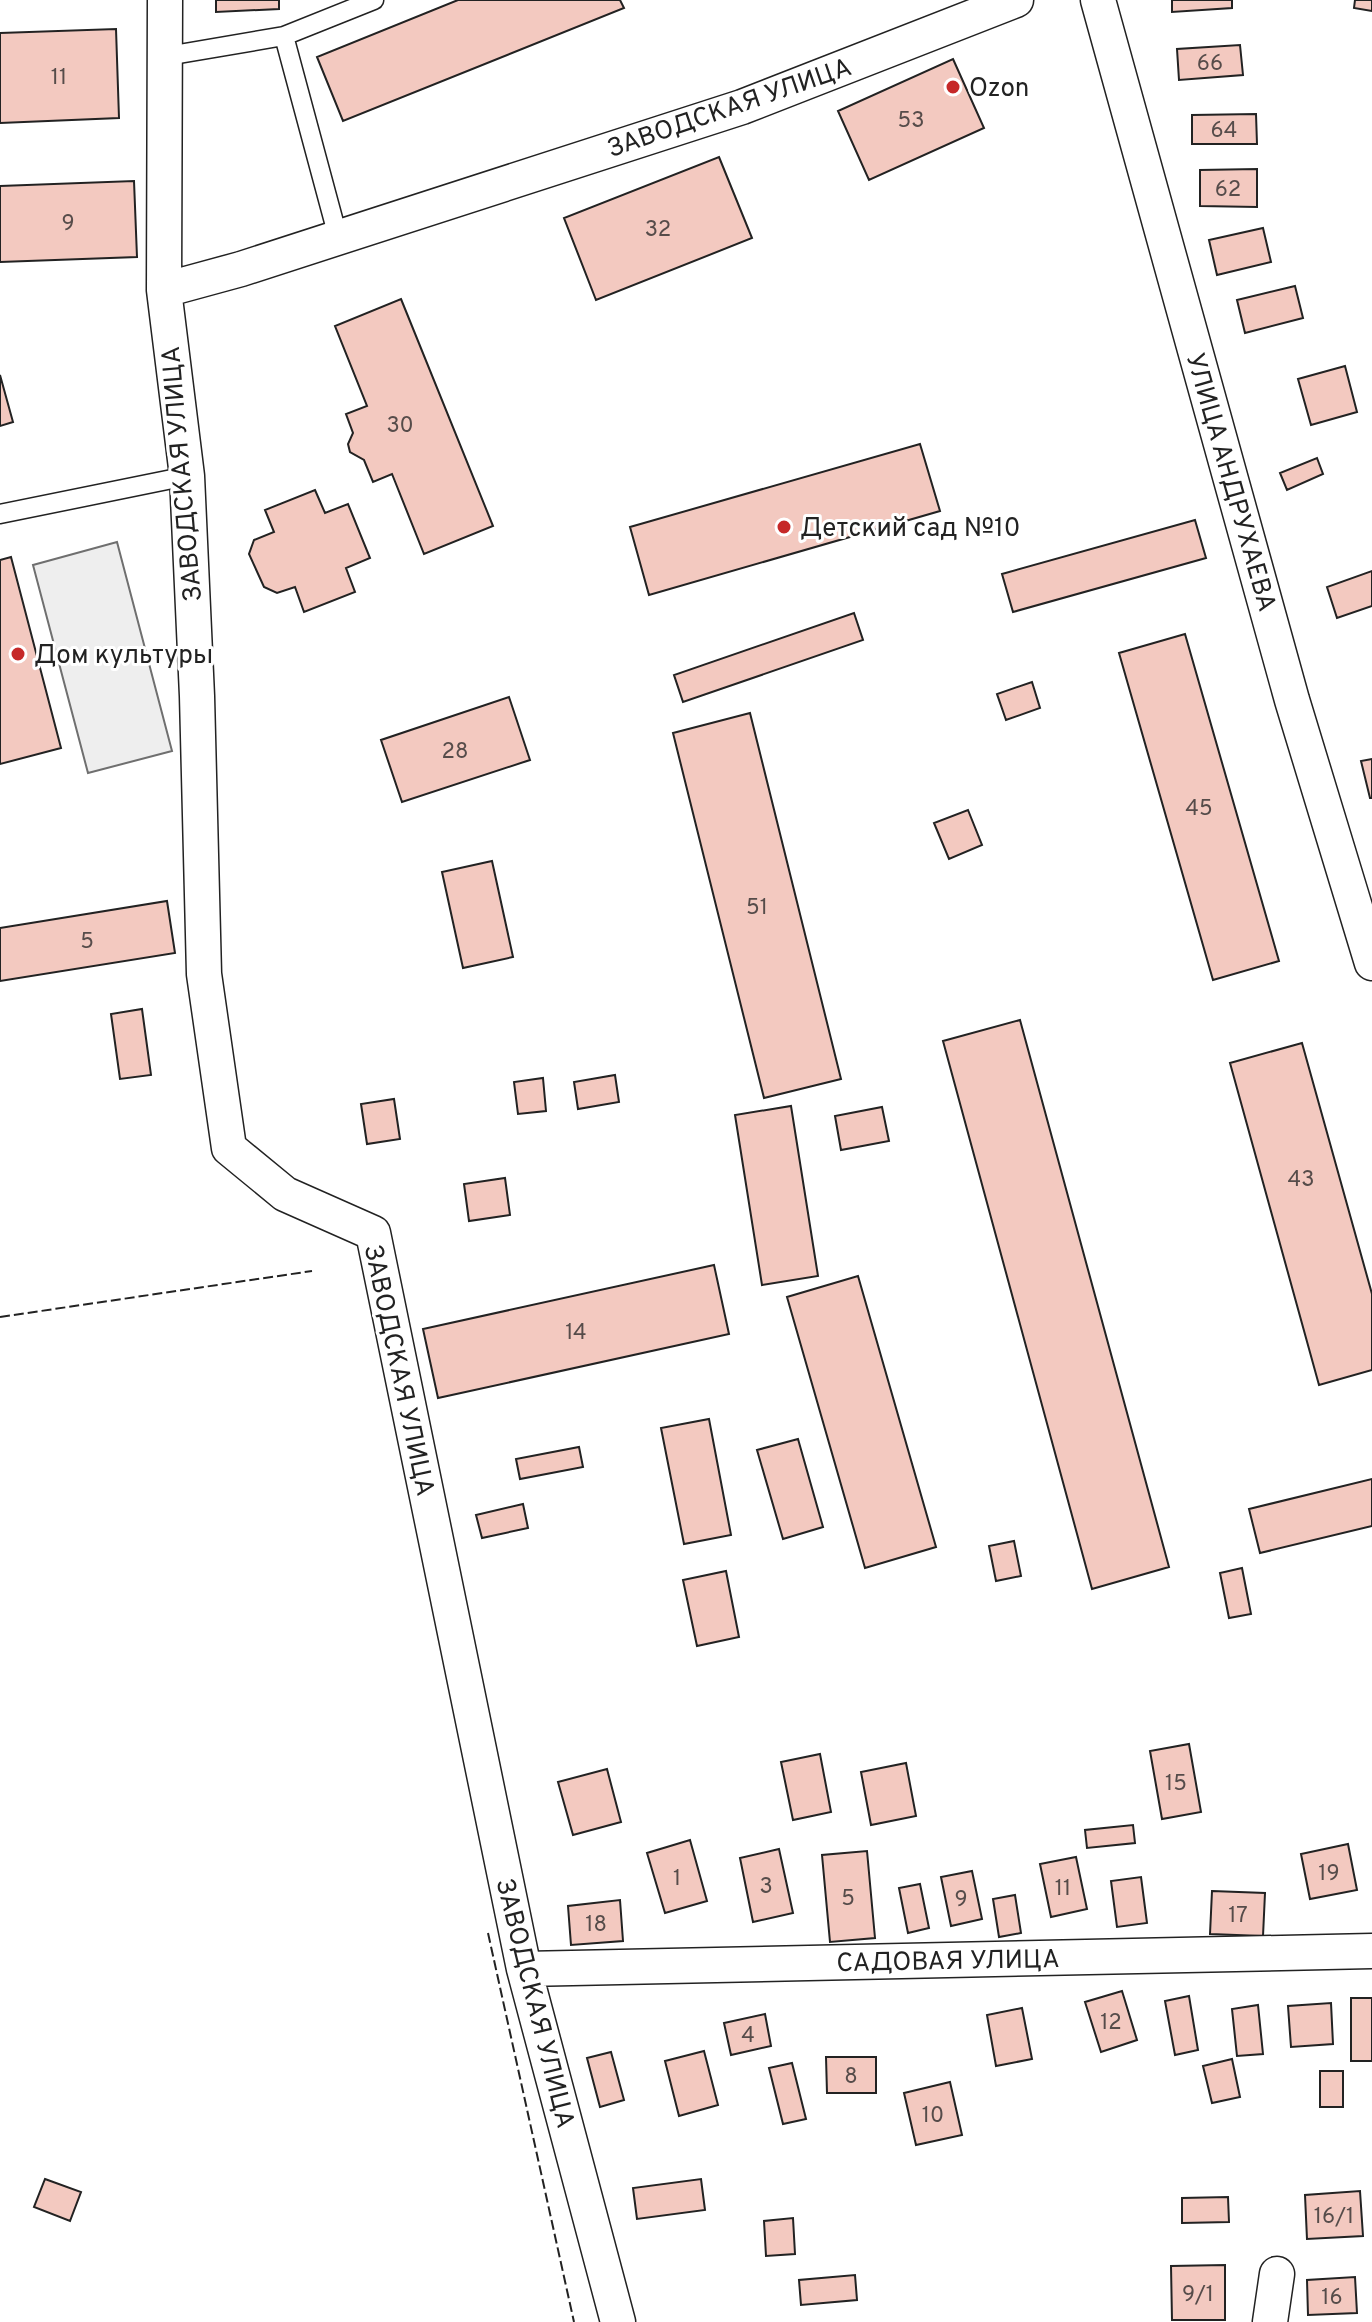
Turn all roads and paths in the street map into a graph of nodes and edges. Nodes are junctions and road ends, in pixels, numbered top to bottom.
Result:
1 (165, 0) edge
2 (374, 0) edge
3 (1016, 0) edge
4 (1098, 0) edge
5 (284, 36) junction
6 (167, 56) junction
7 (338, 237) junction
8 (164, 290) junction
9 (187, 476) junction
10 (0, 514) edge
11 (1372, 963) edge
12 (1372, 1951) edge
13 (524, 1969) junction
14 (1277, 2274) dead end
15 (618, 2322) edge
16 (1270, 2322) edge

1 - 6 street, ЗАВОДСКАЯ УЛИЦА
2 - 5 lane
3 - 7 street, ЗАВОДСКАЯ УЛИЦА
4 - 11 street, УЛИЦА АНДРУХАЕВА
5 - 6 lane
5 - 7 lane
6 - 8 street, ЗАВОДСКАЯ УЛИЦА
7 - 8 street, ЗАВОДСКАЯ УЛИЦА
8 - 9 street, ЗАВОДСКАЯ УЛИЦА
9 - 10 lane
9 - 13 street, ЗАВОДСКАЯ УЛИЦА
12 - 13 street, САДОВАЯ УЛИЦА
13 - 15 street, ЗАВОДСКАЯ УЛИЦА
14 - 16 street

